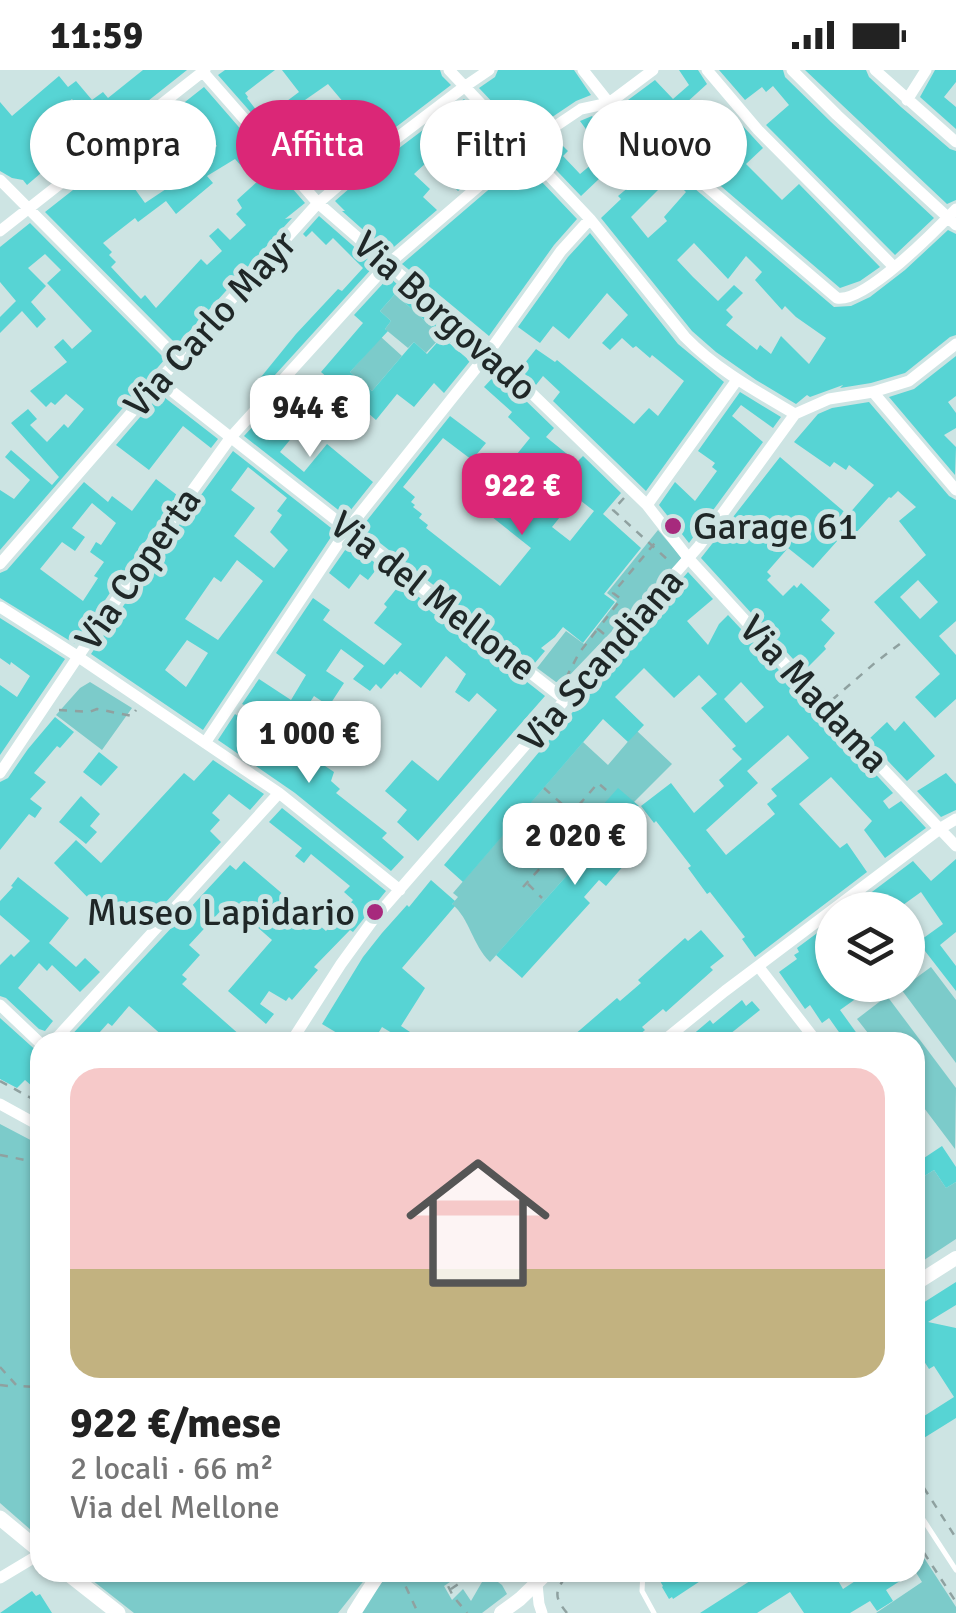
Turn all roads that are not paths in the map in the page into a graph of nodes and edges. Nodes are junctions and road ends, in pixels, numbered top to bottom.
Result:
1 (448, 70) edge
2 (489, 70) edge
3 (584, 70) edge
4 (654, 70) edge
5 (708, 70) edge
6 (792, 70) edge
7 (875, 70) edge
8 (926, 70) edge
9 (204, 71) edge
10 (464, 86) junction
11 (477, 100) edge
12 (607, 100) edge
13 (613, 100) edge
14 (907, 100) junction
15 (956, 142) edge
16 (0, 180) edge
17 (474, 190) edge
18 (563, 190) edge
19 (711, 190) edge
20 (318, 203) junction
21 (27, 210) junction
22 (953, 217) edge
23 (590, 218) junction
24 (0, 231) edge
25 (387, 265) junction
26 (894, 268) junction
27 (956, 344) edge
28 (489, 352) junction
29 (178, 359) junction
30 (737, 380) junction
31 (158, 381) junction
32 (873, 392) junction
33 (794, 414) junction
34 (230, 437) junction
35 (956, 490) edge
36 (647, 504) junction
37 (347, 530) junction
38 (689, 559) junction
39 (0, 564) edge
40 (0, 607) edge
41 (77, 656) junction
42 (566, 700) junction
43 (205, 743) junction
44 (0, 749) edge
45 (12, 756) junction
46 (0, 773) edge
47 (279, 793) junction
48 (956, 820) edge
49 (941, 828) junction
50 (956, 846) edge
51 (400, 890) junction
52 (758, 966) junction
53 (0, 1005) edge
54 (62, 1032) edge
55 (297, 1032) edge
56 (675, 1032) edge
57 (810, 1032) edge
58 (30, 1034) edge
59 (0, 1104) edge
60 (30, 1120) edge
61 (956, 1258) edge
62 (925, 1278) edge
63 (0, 1518) edge
64 (925, 1522) edge
65 (30, 1544) edge
66 (30, 1559) edge
67 (956, 1570) edge
68 (0, 1578) edge
69 (79, 1582) edge
70 (374, 1582) edge
71 (538, 1582) edge
72 (542, 1582) edge
73 (642, 1582) edge
74 (118, 1613) edge
75 (354, 1613) edge
76 (502, 1613) edge
77 (542, 1613) edge
78 (654, 1613) edge

1 - 10 street
2 - 10 street, Via Carlo Mayr
3 - 12 street
4 - 13 street, Via Coperta
5 - 26 street
6 - 22 street
7 - 14 street
8 - 14 street
9 - 20 street, Via Borgovado
9 - 21 street
10 - 11 street
10 - 20 street, Via Carlo Mayr
14 - 15 street
16 - 21 street
17 - 25 street, Via Coperta
18 - 23 street
19 - 26 street
20 - 25 street, Via Borgovado
20 - 29 street, Via Carlo Mayr
21 - 24 street
21 - 29 street
22 - 26 street
23 - 28 street
23 - 30 street
25 - 28 street, Via Borgovado
25 - 34 street, Via Coperta
27 - 32 street
28 - 36 street, Via Borgovado
28 - 37 street
29 - 31 street, Via Carlo Mayr
30 - 33 street
30 - 36 street
31 - 34 street, Via del Mellone
31 - 39 street, Via Carlo Mayr
32 - 33 street
32 - 35 street
33 - 38 street, Via Scandiana
34 - 37 street, Via del Mellone
34 - 41 street, Via Coperta
36 - 38 street, Via Borgovado
37 - 42 street, Via del Mellone
37 - 43 street
38 - 42 street, Via Scandiana
38 - 49 street, Via Madama
40 - 41 street
41 - 43 street
41 - 45 street, Via Coperta
42 - 51 street, Via Scandiana
43 - 47 street
44 - 45 street
45 - 46 street, Via Coperta
47 - 51 street
47 - 54 street
48 - 49 street
49 - 50 street, Via Madama
49 - 52 street
51 - 55 street, Via Scandiana
52 - 56 street
52 - 57 street
53 - 58 street
59 - 60 street
61 - 62 street
63 - 65 main road
64 - 67 lane
66 - 68 street
69 - 74 main road
70 - 75 street
71 - 76 street
72 - 77 street
73 - 78 lane

